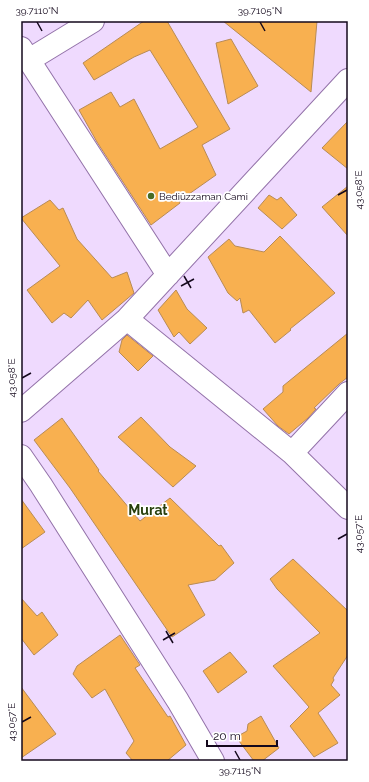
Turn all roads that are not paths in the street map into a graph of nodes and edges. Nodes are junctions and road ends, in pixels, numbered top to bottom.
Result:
1 (93, 21) edge
2 (25, 54) edge
3 (348, 80) edge
4 (168, 275) junction
5 (127, 319) junction
6 (348, 394) edge
7 (21, 411) edge
8 (292, 454) junction
9 (21, 456) edge
10 (348, 508) edge
11 (213, 761) edge

1 - 2 street
2 - 4 street
3 - 4 street
4 - 5 street
5 - 7 street
5 - 8 street
6 - 8 street
8 - 10 street
9 - 11 street

